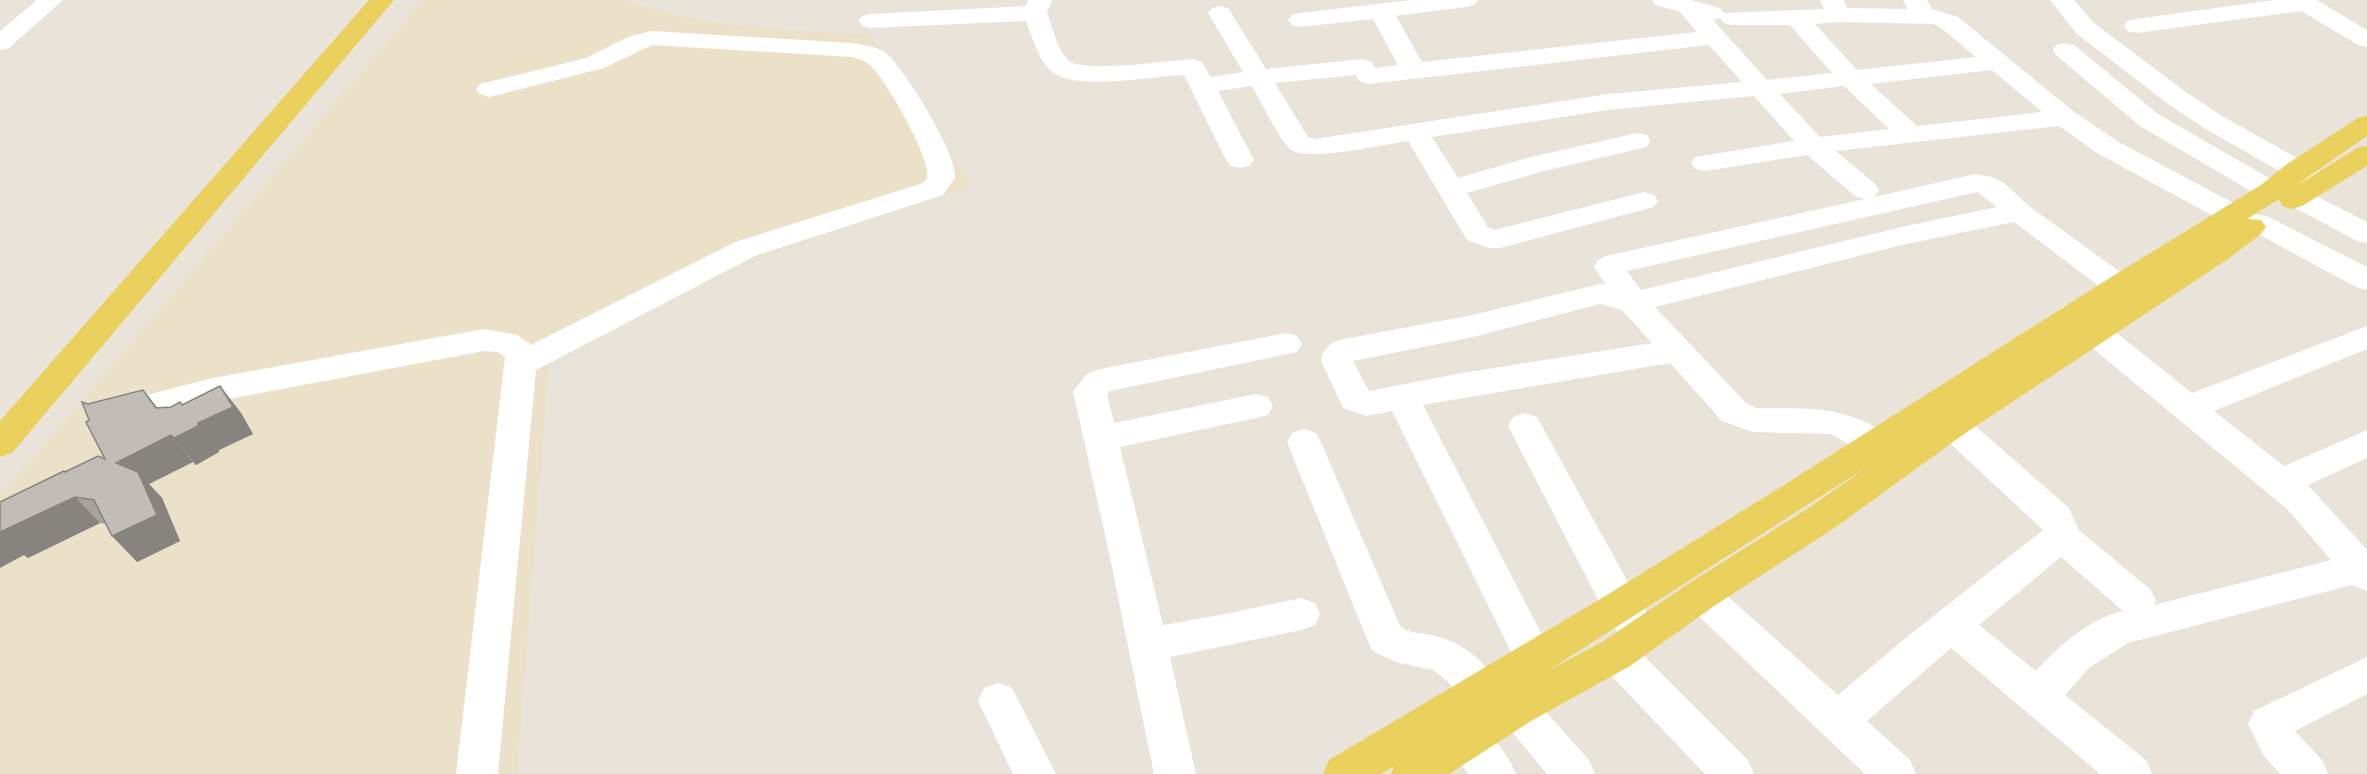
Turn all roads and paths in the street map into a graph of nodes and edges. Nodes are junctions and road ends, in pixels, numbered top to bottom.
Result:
1 (51, 0) edge
2 (382, 0) edge
3 (1466, 0) edge
4 (1664, 0) edge
5 (2062, 0) edge
6 (2302, 1) edge
7 (1037, 6) edge
8 (1835, 7) edge
9 (1919, 8) edge
10 (1381, 11) junction
11 (864, 13) edge
12 (1220, 13) dead end
13 (2367, 16) edge
14 (1729, 18) edge
15 (1797, 18) junction
16 (1300, 20) dead end
17 (2341, 24) junction
18 (2136, 26) dead end
19 (5, 35) edge
20 (2367, 40) edge
21 (2065, 50) dead end
22 (1999, 62) junction
23 (1414, 71) junction
24 (1259, 78) junction
25 (1850, 78) junction
26 (1204, 86) junction
27 (1760, 88) junction
28 (489, 89) dead end
29 (2064, 117) junction
30 (2367, 124) edge
31 (1416, 132) junction
32 (1911, 135) junction
33 (1637, 141) dead end
34 (1813, 146) junction
35 (2367, 154) edge
36 (1240, 160) dead end
37 (1705, 163) dead end
38 (1451, 189) junction
39 (1865, 190) dead end
40 (2275, 200) junction
41 (1644, 201) dead end
42 (2019, 212) junction
43 (2367, 234) edge
44 (2367, 280) edge
45 (2119, 286) junction
46 (1633, 302) junction
47 (2084, 323) junction
48 (2367, 337) edge
49 (1286, 344) dead end
50 (1679, 350) junction
51 (523, 363) junction
52 (1402, 397) junction
53 (1256, 406) dead end
54 (2188, 408) junction
55 (111, 416) edge
56 (1952, 425) junction
57 (1525, 426) dead end
58 (1101, 438) junction
59 (1304, 442) dead end
60 (2367, 443) edge
61 (0, 444) edge
62 (1887, 453) junction
63 (2280, 483) junction
64 (2061, 536) junction
65 (2364, 570) edge
66 (1701, 595) junction
67 (2137, 601) dead end
68 (1621, 606) junction
69 (1301, 614) dead end
70 (1951, 625) junction
71 (1147, 644) junction
72 (1629, 645) junction
73 (1534, 658) junction
74 (2367, 674) edge
75 (1481, 691) junction
76 (2037, 697) junction
77 (998, 701) dead end
78 (1517, 708) junction
79 (1839, 720) junction
80 (1468, 741) junction
81 (477, 774) edge
82 (1035, 774) edge
83 (1175, 774) edge
84 (1344, 774) edge
85 (1412, 774) edge
86 (1495, 774) edge
87 (1574, 774) edge
88 (1733, 774) edge
89 (1895, 774) edge
90 (2131, 774) edge
91 (2307, 774) edge

1 - 19 street
2 - 61 main road
3 - 10 street
4 - 14 street
5 - 40 street
6 - 17 street
6 - 18 street
7 - 11 street
7 - 26 street
8 - 9 street
8 - 15 street
9 - 22 street
10 - 16 street
10 - 23 street
12 - 24 street
13 - 17 street
14 - 15 street
14 - 23 street
14 - 27 street
15 - 25 street
17 - 20 street
21 - 40 street
22 - 25 street
22 - 29 street
23 - 24 street
24 - 26 street
24 - 31 street
25 - 27 street
25 - 32 street
26 - 36 street
27 - 31 street
27 - 34 street
28 - 51 street
29 - 32 street
29 - 40 street
30 - 40 main road
31 - 38 street
32 - 34 street
33 - 38 street
34 - 37 street
34 - 39 street
35 - 40 main road
38 - 41 street
40 - 43 street
40 - 44 street
40 - 45 main road
40 - 47 main road
42 - 45 street
42 - 46 street
42 - 46 street
45 - 47 main road
46 - 50 street
46 - 52 street
47 - 54 street
47 - 56 main road
47 - 62 main road
48 - 54 street
49 - 58 street
50 - 52 street
50 - 62 street
51 - 55 street
51 - 81 street
52 - 73 street
53 - 58 street
54 - 63 street
56 - 62 main road
56 - 64 street
57 - 68 street
58 - 71 street
59 - 75 street
60 - 63 street
62 - 66 main road
62 - 68 main road
63 - 65 street
64 - 67 street
64 - 70 street
65 - 76 street
66 - 72 main road
66 - 79 street
68 - 72 street
68 - 73 main road
69 - 71 street
70 - 76 street
70 - 79 street
71 - 83 street
72 - 78 main road
72 - 88 street
73 - 75 main road
74 - 91 street
75 - 84 main road
76 - 90 street
77 - 82 street
78 - 80 main road
78 - 87 street
79 - 89 street
80 - 85 main road
80 - 86 street

